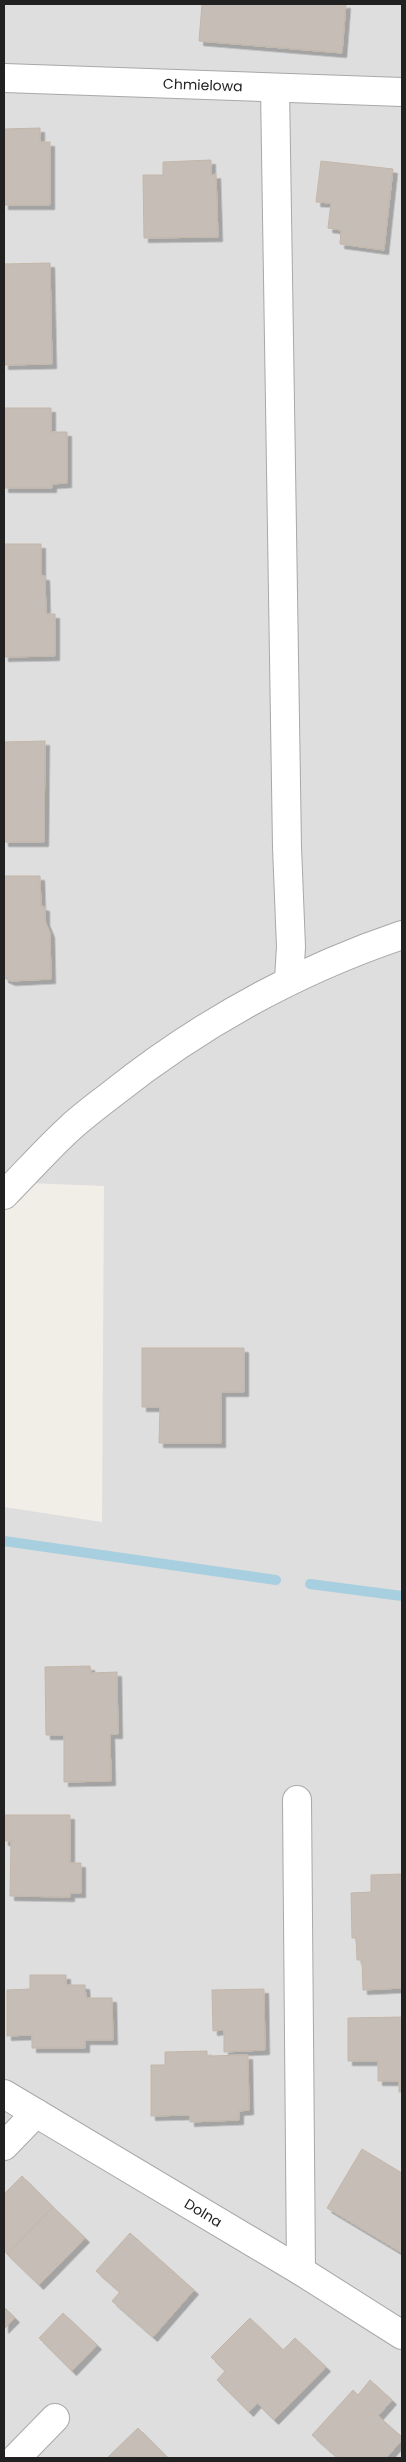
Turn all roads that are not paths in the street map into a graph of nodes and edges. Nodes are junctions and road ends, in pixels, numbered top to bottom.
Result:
1 (4, 78) edge
2 (275, 88) junction
3 (402, 92) edge
4 (402, 935) edge
5 (289, 980) junction
6 (4, 1195) edge
7 (297, 1800) dead end
8 (4, 2094) edge
9 (36, 2113) junction
10 (4, 2146) edge
11 (301, 2271) junction
12 (402, 2335) edge
13 (54, 2418) dead end
14 (16, 2458) edge

1 - 2 street, Chmielowa
2 - 3 street, Chmielowa
2 - 5 street
4 - 5 street
5 - 6 street
7 - 11 street
8 - 9 street, Dolna
9 - 10 street
9 - 11 street, Dolna
11 - 12 street, Dolna
13 - 14 street

